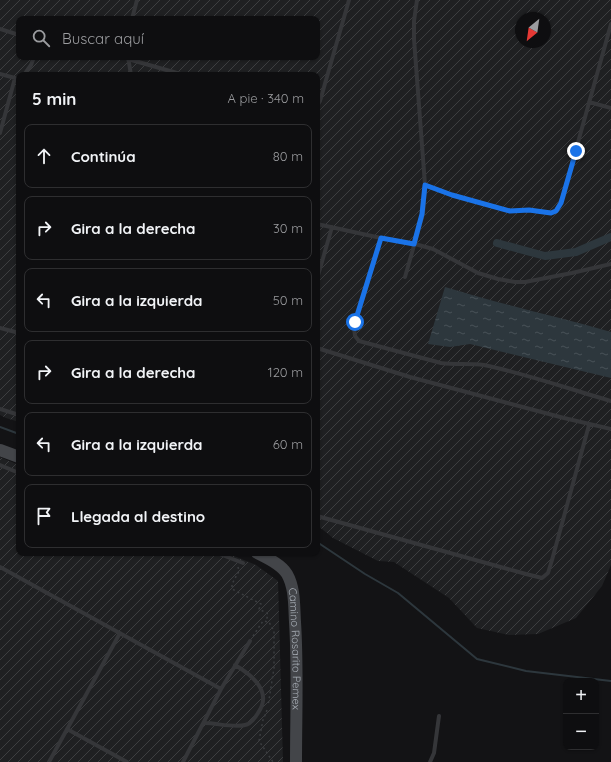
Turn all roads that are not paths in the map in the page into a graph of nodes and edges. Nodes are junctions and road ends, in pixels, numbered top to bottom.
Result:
1 (137, 0) edge
2 (349, 0) edge
3 (417, 0) edge
4 (133, 16) edge
5 (611, 24) edge
6 (0, 29) edge
7 (16, 34) edge
8 (33, 60) edge
9 (128, 60) edge
10 (135, 60) edge
11 (26, 72) edge
12 (130, 72) edge
13 (174, 72) edge
14 (0, 74) edge
15 (16, 77) edge
16 (16, 80) edge
17 (320, 102) edge
18 (590, 102) junction
19 (611, 108) edge
20 (0, 133) edge
21 (425, 185) junction
22 (320, 225) edge
23 (332, 227) junction
24 (381, 238) junction
25 (414, 244) junction
26 (611, 264) edge
27 (320, 269) edge
28 (405, 278) dead end
29 (0, 328) edge
30 (16, 332) edge
31 (320, 349) edge
32 (611, 401) edge
33 (0, 409) edge
34 (16, 415) edge
35 (590, 425) junction
36 (611, 429) edge
37 (0, 450) edge
38 (16, 456) edge
39 (0, 465) edge
40 (16, 472) edge
41 (320, 517) edge
42 (224, 556) edge
43 (263, 556) edge
44 (243, 563) dead end
45 (0, 567) edge
46 (120, 633) junction
47 (250, 641) road end
48 (235, 665) junction
49 (222, 689) junction
50 (439, 716) dead end
51 (205, 723) junction
52 (67, 729) junction
53 (49, 762) edge
54 (127, 762) edge
55 (183, 762) edge
56 (296, 762) edge
57 (430, 762) edge

1 - 4 lane
2 - 17 lane
3 - 21 lane
5 - 18 lane
6 - 7 lane
8 - 11 lane
9 - 12 lane
10 - 13 lane
14 - 15 lane
16 - 20 lane
18 - 19 lane
18 - 21 lane
21 - 25 lane
22 - 23 lane
23 - 24 lane
23 - 27 lane
24 - 25 lane
24 - 32 lane
25 - 26 lane
25 - 28 lane
29 - 30 lane
31 - 35 lane
33 - 34 lane
35 - 36 lane
35 - 41 lane
37 - 38 street
39 - 40 lane
42 - 44 lane
43 - 56 street, Camino Rosarito Pemex
45 - 46 lane
46 - 49 lane
46 - 52 lane
47 - 48 lane
48 - 49 lane
48 - 51 lane
49 - 51 lane
50 - 57 lane
51 - 55 lane
52 - 53 lane
52 - 54 lane

